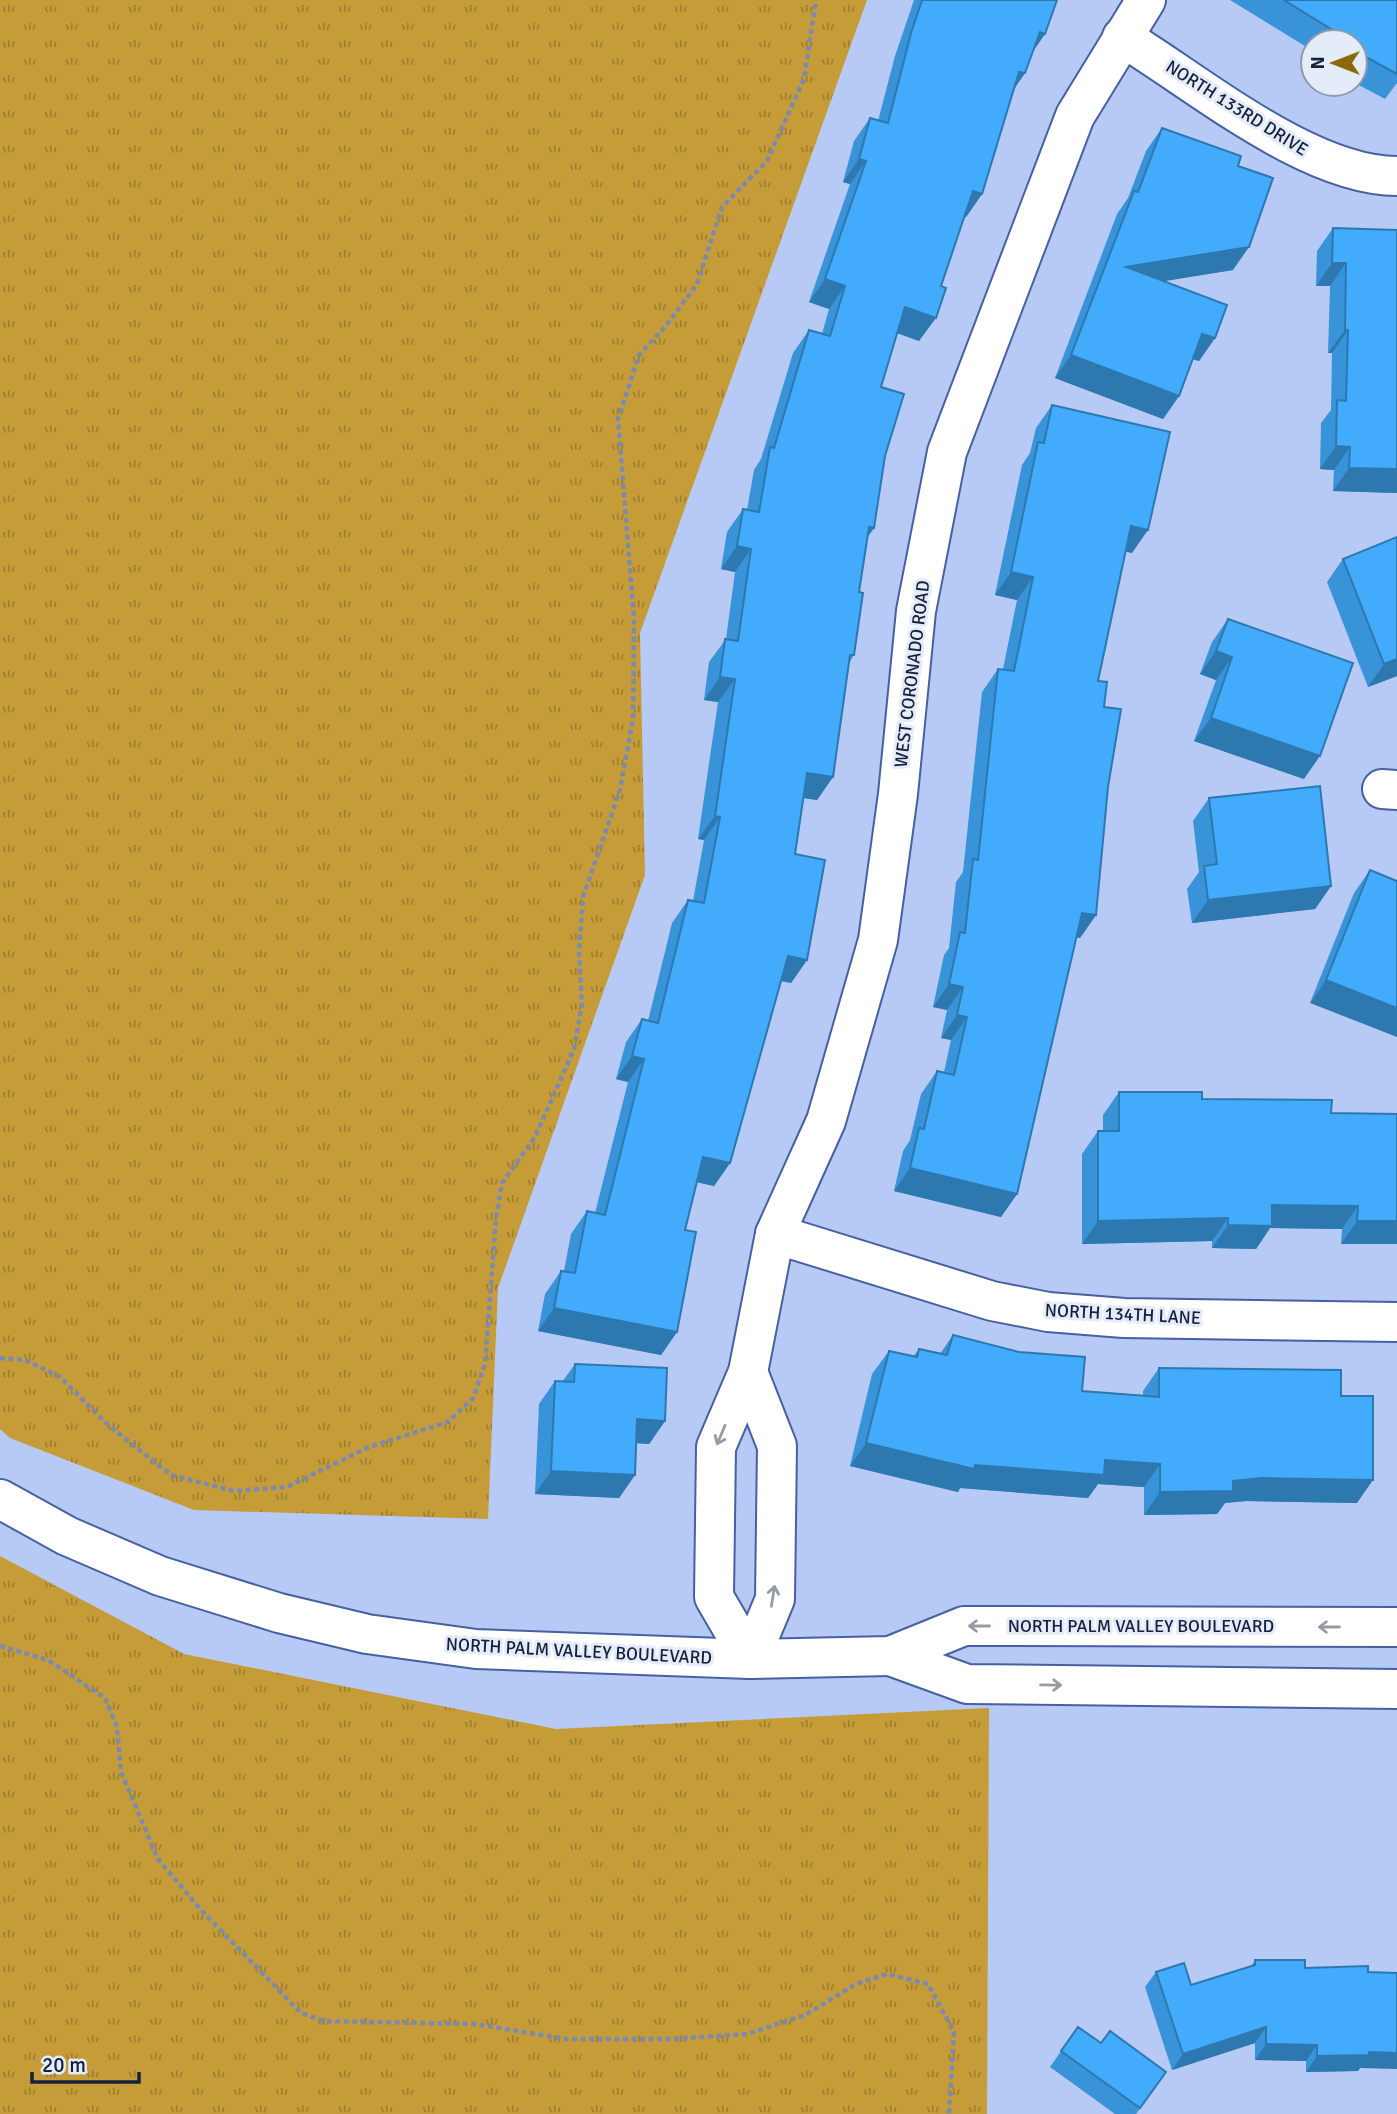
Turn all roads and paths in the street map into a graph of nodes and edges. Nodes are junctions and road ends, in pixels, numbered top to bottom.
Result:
1 (816, 0) edge
2 (1146, 0) edge
3 (1122, 37) junction
4 (1397, 176) edge
5 (775, 1234) junction
6 (1397, 1322) edge
7 (0, 1358) edge
8 (748, 1372) junction
9 (0, 1499) edge
10 (1397, 1627) edge
11 (0, 1646) edge
12 (890, 1656) junction
13 (750, 1659) junction
14 (1397, 1689) edge
15 (949, 2114) edge

1 - 7 path
2 - 3 street, WEST CORONADO ROAD
3 - 4 street, NORTH 133RD DRIVE
3 - 5 street, WEST CORONADO ROAD
5 - 6 street, NORTH 134TH LANE
5 - 8 street, WEST CORONADO ROAD
13 -> 8 street
8 -> 13 street, WEST CORONADO ROAD
9 - 13 street, NORTH PALM VALLEY BOULEVARD
10 -> 12 street, NORTH PALM VALLEY BOULEVARD
11 - 15 path
12 - 13 street, NORTH PALM VALLEY BOULEVARD
12 -> 14 street, NORTH PALM VALLEY BOULEVARD

